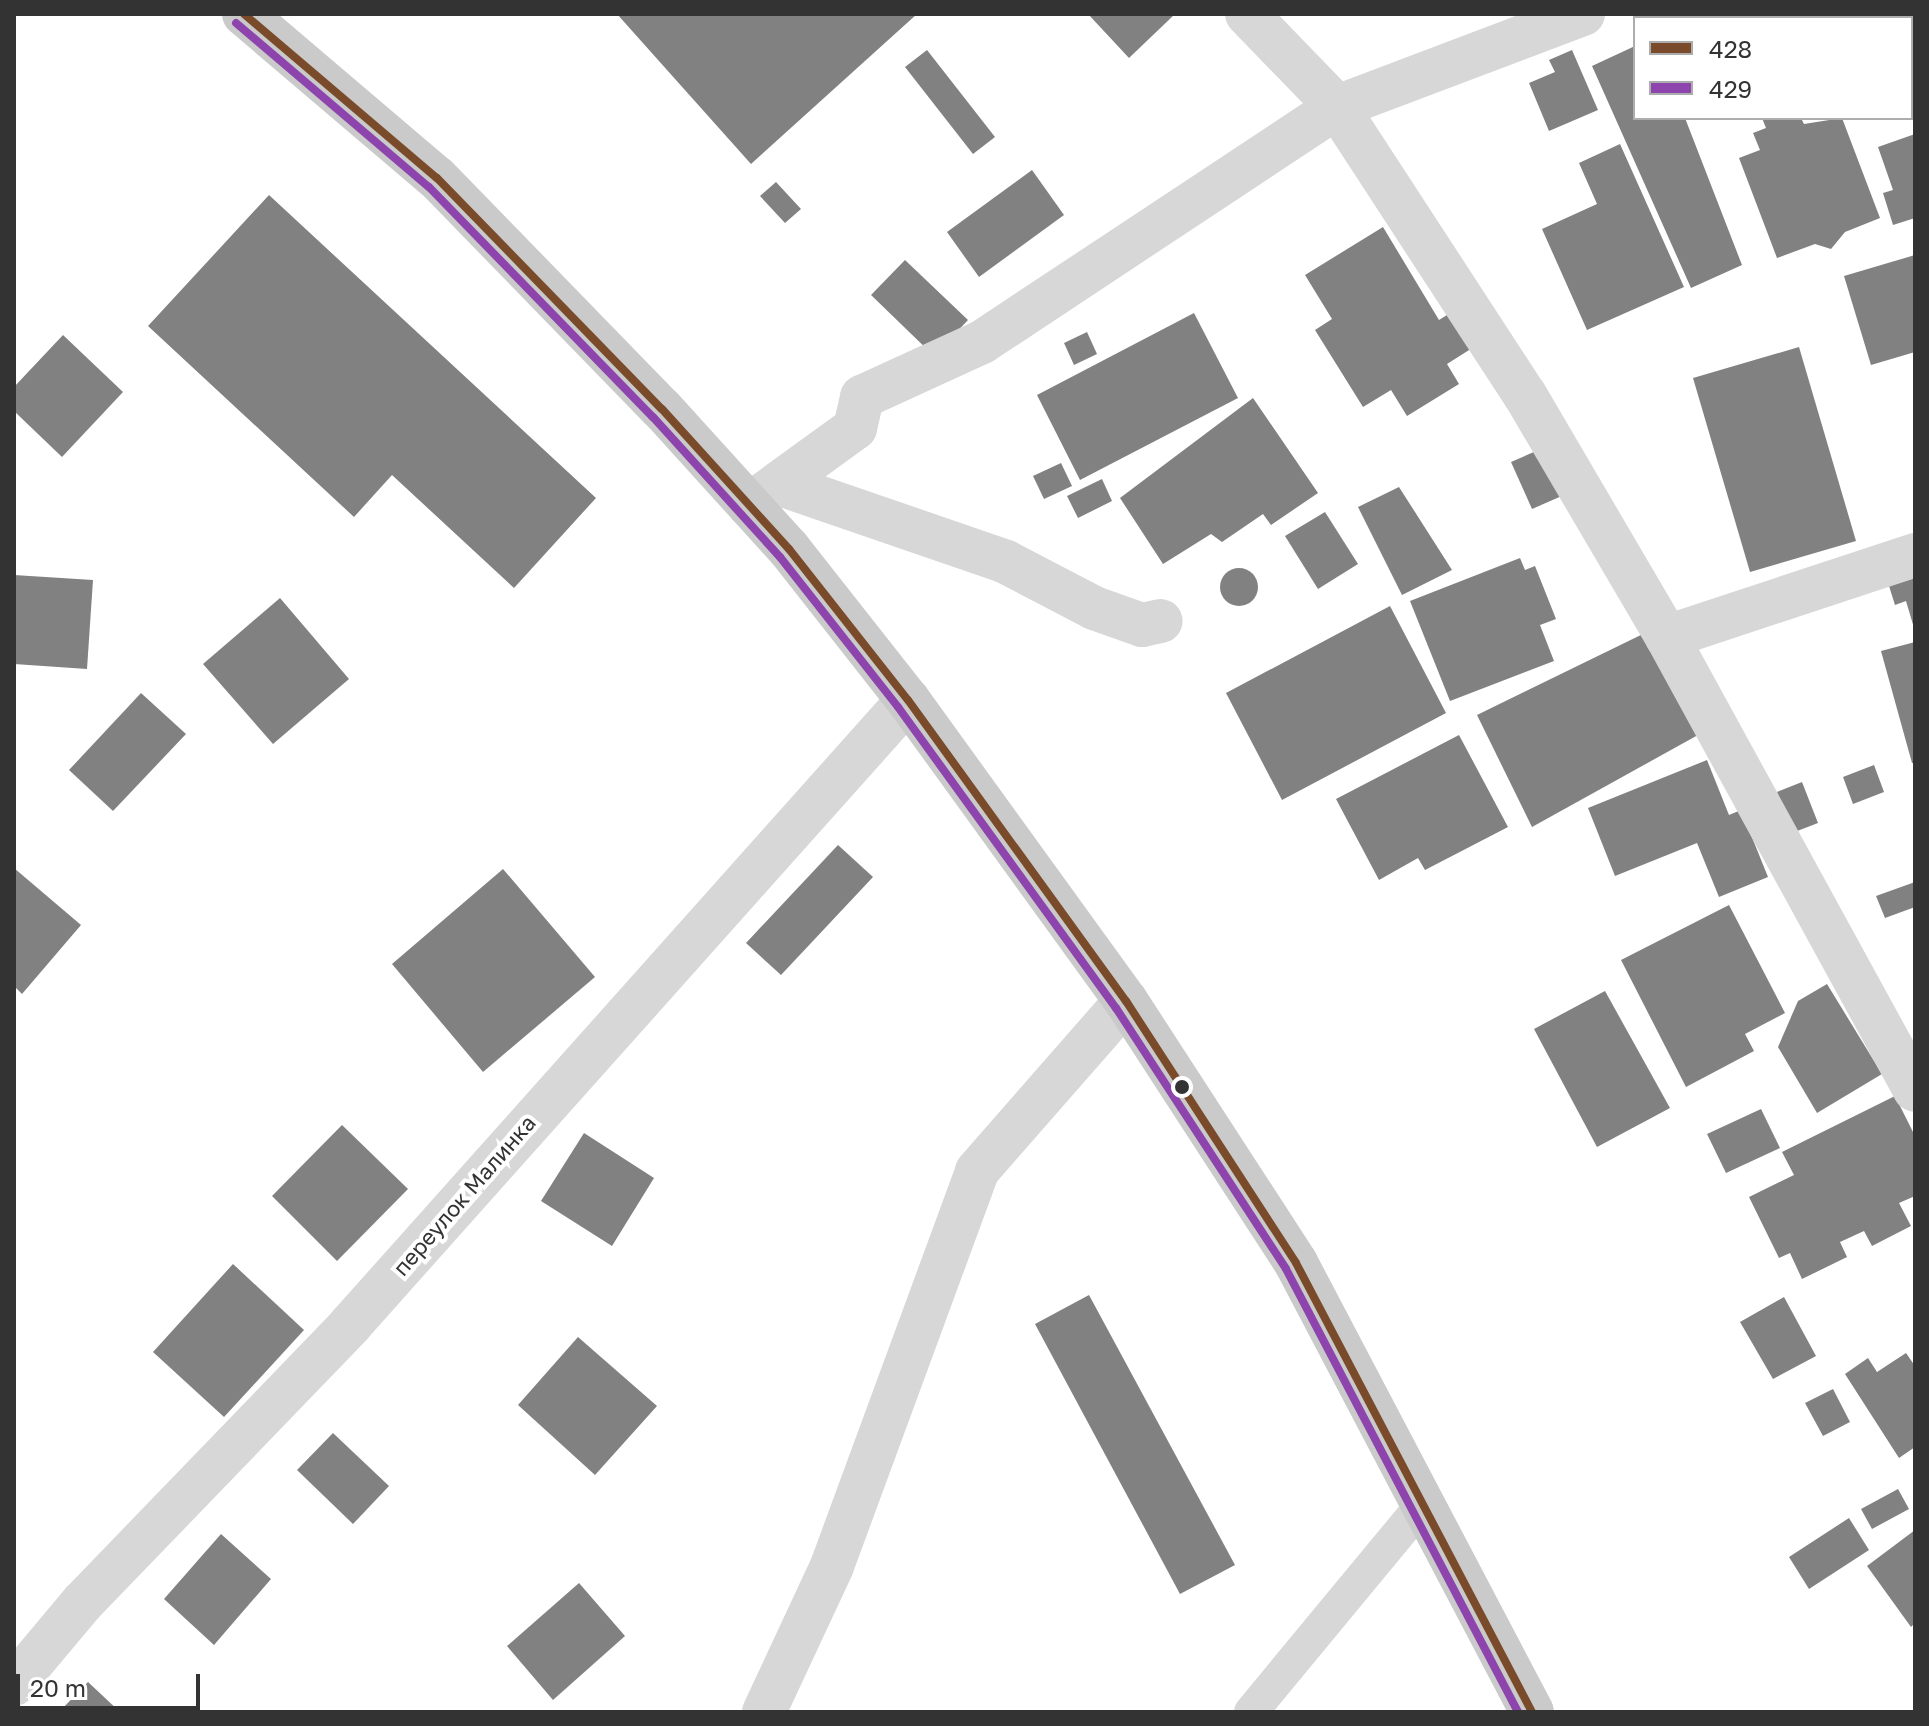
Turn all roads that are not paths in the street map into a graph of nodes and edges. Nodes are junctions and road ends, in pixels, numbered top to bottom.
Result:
1 (244, 14) edge
2 (1247, 14) edge
3 (1583, 14) edge
4 (1337, 107) junction
5 (764, 495) junction
6 (1915, 555) edge
7 (1161, 621) dead end
8 (1667, 637) junction
9 (908, 700) junction
10 (1126, 1001) junction
11 (1915, 1090) edge
12 (1423, 1504) junction
13 (14, 1684) edge
14 (764, 1712) edge
15 (1251, 1712) edge
16 (1532, 1712) edge

1 - 5 main road
2 - 4 street
3 - 4 street
4 - 5 street
4 - 8 street
5 - 7 street
5 - 9 main road
6 - 8 street
8 - 11 street
9 - 10 main road
9 - 13 street, переулок Малинка
10 - 12 main road
10 - 14 street
12 - 15 lane
12 - 16 main road

